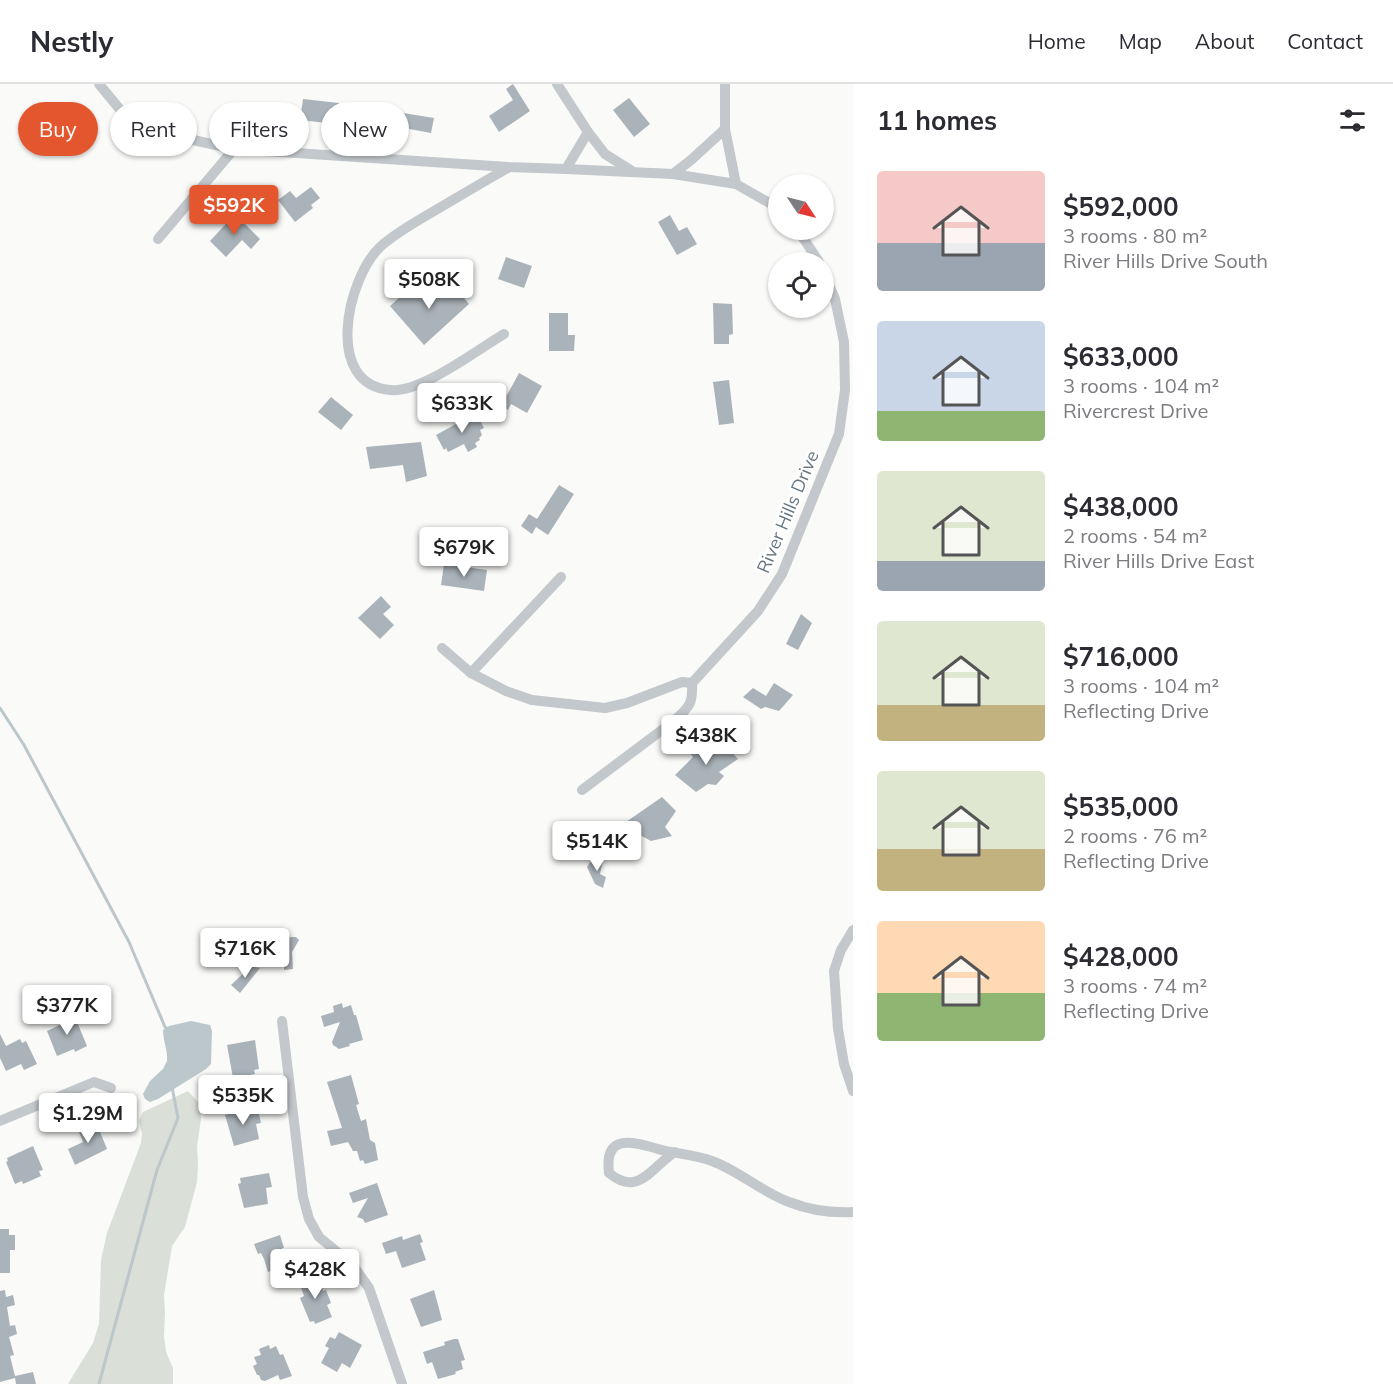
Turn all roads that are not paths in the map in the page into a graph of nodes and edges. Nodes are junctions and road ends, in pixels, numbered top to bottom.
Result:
1 (99, 84) edge
2 (557, 84) edge
3 (725, 84) edge
4 (725, 129) junction
5 (588, 132) junction
6 (209, 144) edge
7 (309, 154) edge
8 (228, 156) edge
9 (508, 168) junction
10 (567, 169) junction
11 (633, 172) junction
12 (673, 174) junction
13 (736, 183) junction
14 (768, 202) edge
15 (158, 240) dead end
16 (834, 297) edge
17 (504, 334) dead end
18 (561, 577) dead end
19 (442, 648) dead end
20 (471, 672) junction
21 (692, 684) junction
22 (582, 790) dead end
23 (853, 930) edge
24 (282, 1021) dead end
25 (111, 1088) dead end
26 (853, 1091) edge
27 (0, 1121) edge
28 (675, 1152) junction
29 (853, 1212) edge
30 (399, 1384) edge

1 - 6 street
2 - 5 street
3 - 4 street
4 - 12 street
4 - 13 street
5 - 10 street
5 - 11 street
7 - 9 street
8 - 15 street
9 - 10 street
9 - 17 street
10 - 11 street
11 - 12 street
12 - 13 street
13 - 14 street
16 - 21 street, River Hills Drive
18 - 20 street
19 - 20 street
20 - 21 street
21 - 22 street
23 - 26 street
24 - 30 street
25 - 27 street
28 - 28 street
28 - 29 street

